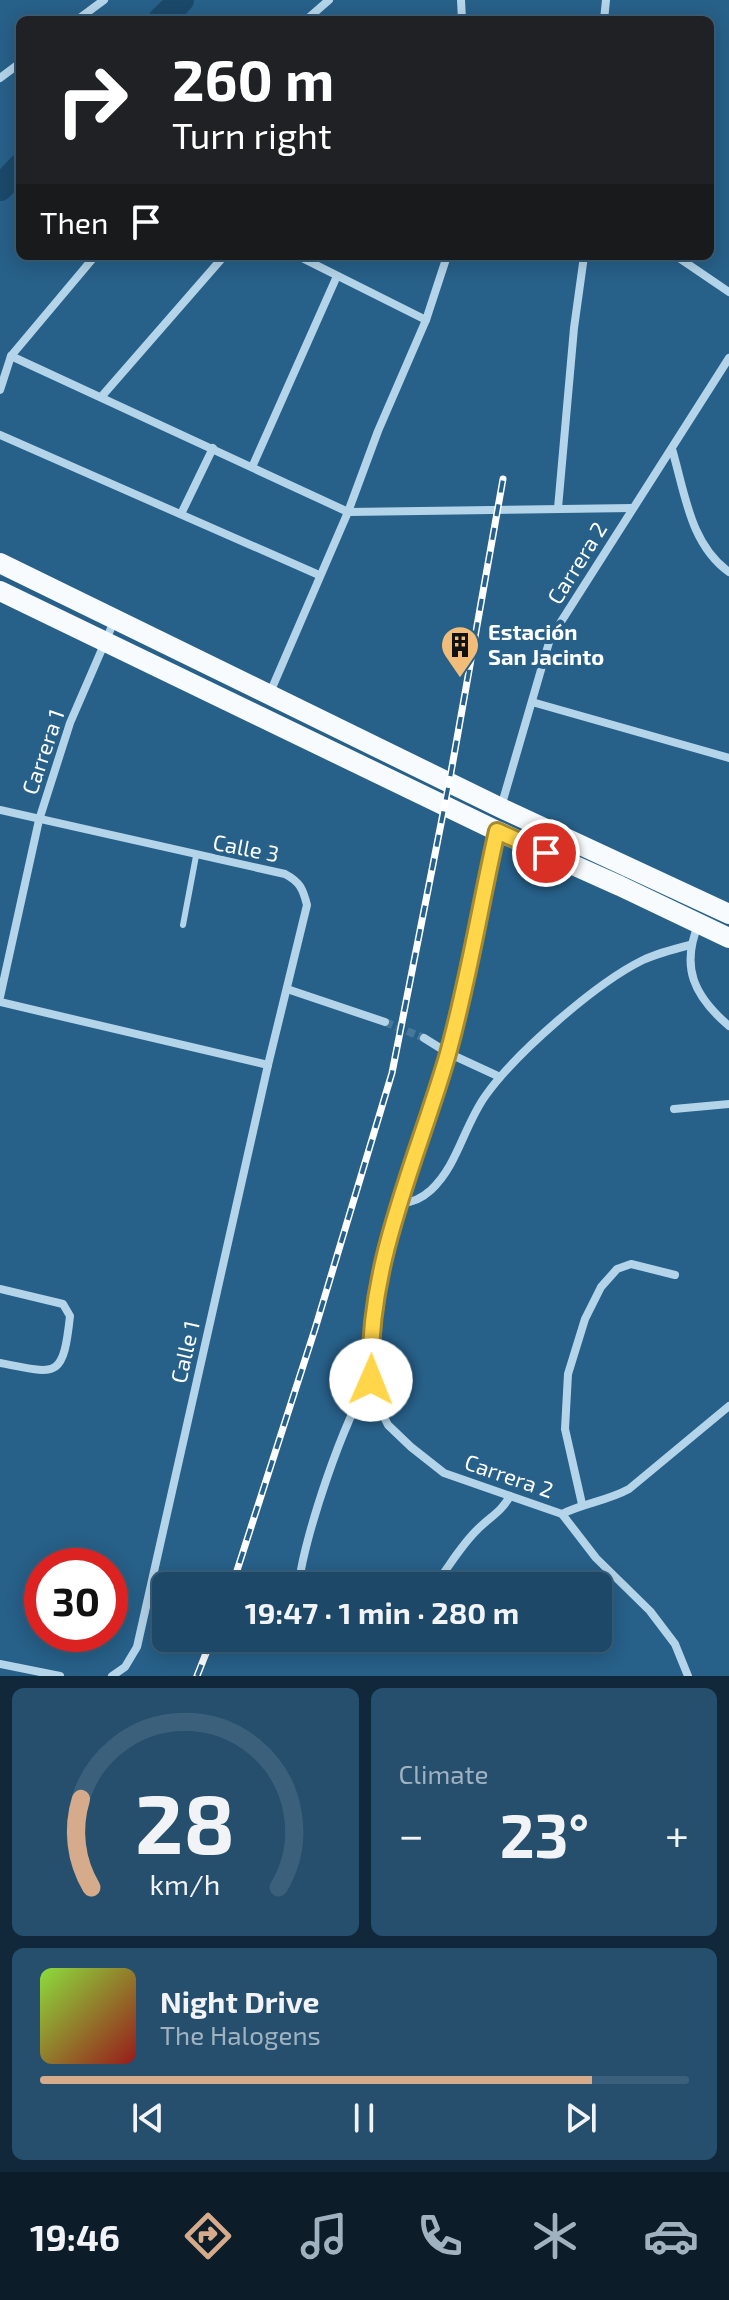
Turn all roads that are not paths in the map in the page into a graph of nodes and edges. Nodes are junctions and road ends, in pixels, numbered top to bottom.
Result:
1 (104, 0) edge
2 (329, 0) edge
3 (82, 16) edge
4 (311, 16) edge
5 (92, 260) edge
6 (221, 260) edge
7 (306, 260) edge
8 (446, 260) edge
9 (583, 260) edge
10 (682, 260) edge
11 (337, 276) junction
12 (729, 292) edge
13 (426, 320) junction
14 (11, 356) junction
15 (729, 358) edge
16 (0, 390) edge
17 (102, 396) junction
18 (0, 435) edge
19 (213, 448) junction
20 (672, 449) junction
21 (253, 465) junction
22 (558, 508) junction
23 (632, 508) junction
24 (348, 512) junction
25 (181, 514) junction
26 (0, 563) edge
27 (729, 572) edge
28 (319, 575) junction
29 (0, 591) edge
30 (116, 619) junction
31 (107, 642) junction
32 (269, 696) junction
33 (532, 702) junction
34 (729, 758) edge
35 (501, 808) junction
36 (0, 810) edge
37 (39, 820) junction
38 (497, 831) junction
39 (196, 856) junction
40 (708, 904) junction
41 (729, 914) edge
42 (699, 924) junction
43 (183, 925) dead end
44 (729, 938) edge
45 (690, 945) junction
46 (287, 989) junction
47 (0, 999) edge
48 (385, 1022) tunnel mouth
49 (729, 1026) edge
50 (424, 1038) tunnel mouth
51 (448, 1053) junction
52 (268, 1065) junction
53 (500, 1077) junction
54 (729, 1104) edge
55 (674, 1109) dead end
56 (398, 1202) junction
57 (675, 1275) dead end
58 (0, 1289) edge
59 (0, 1363) edge
60 (371, 1380) junction
61 (729, 1406) edge
62 (510, 1496) junction
63 (582, 1504) junction
64 (562, 1514) junction
65 (302, 1572) edge
66 (444, 1572) edge
67 (0, 1664) edge
68 (60, 1676) edge
69 (112, 1676) edge
70 (688, 1676) edge

1 - 3 street
2 - 4 street
5 - 14 street
6 - 17 street
7 - 11 street
8 - 13 street
9 - 22 street
10 - 12 street
11 - 13 street
11 - 21 street
13 - 24 street
14 - 16 street
14 - 17 street
15 - 20 street, Carrera 2
17 - 19 street
18 - 25 street
19 - 21 street
19 - 25 street
20 - 23 street, Carrera 2
20 - 27 street
21 - 24 street
22 - 23 street
22 - 24 street
23 - 33 street, Carrera 2
24 - 28 street
25 - 28 street
26 - 30 main road
28 - 32 street
29 - 31 main road
30 - 31 street, Carrera 1
30 - 32 main road
31 - 37 street, Carrera 1
31 - 38 main road
32 - 35 main road
33 - 34 street
33 - 35 street, Carrera 2
35 - 40 main road
36 - 37 street, Calle 3
37 - 39 street, Calle 3
37 - 47 street, Carrera 1
38 - 42 main road
38 - 51 street, Carrera 2
39 - 43 lane
39 - 46 street, Calle 3
40 - 41 main road
40 - 42 street
42 - 44 main road
42 - 45 street
45 - 49 street
45 - 53 street
46 - 48 street
46 - 52 street, Calle 3
47 - 52 street
50 - 51 street
51 - 53 street
51 - 56 street, Carrera 2
52 - 69 street, Calle 1
53 - 56 street
54 - 55 street
56 - 60 street, Carrera 2
57 - 63 street
58 - 59 street
60 - 62 street, Carrera 2
60 - 65 street
61 - 63 street
62 - 64 street, Carrera 2
62 - 66 street
63 - 64 street
64 - 70 street, Carrera 2
67 - 68 street

